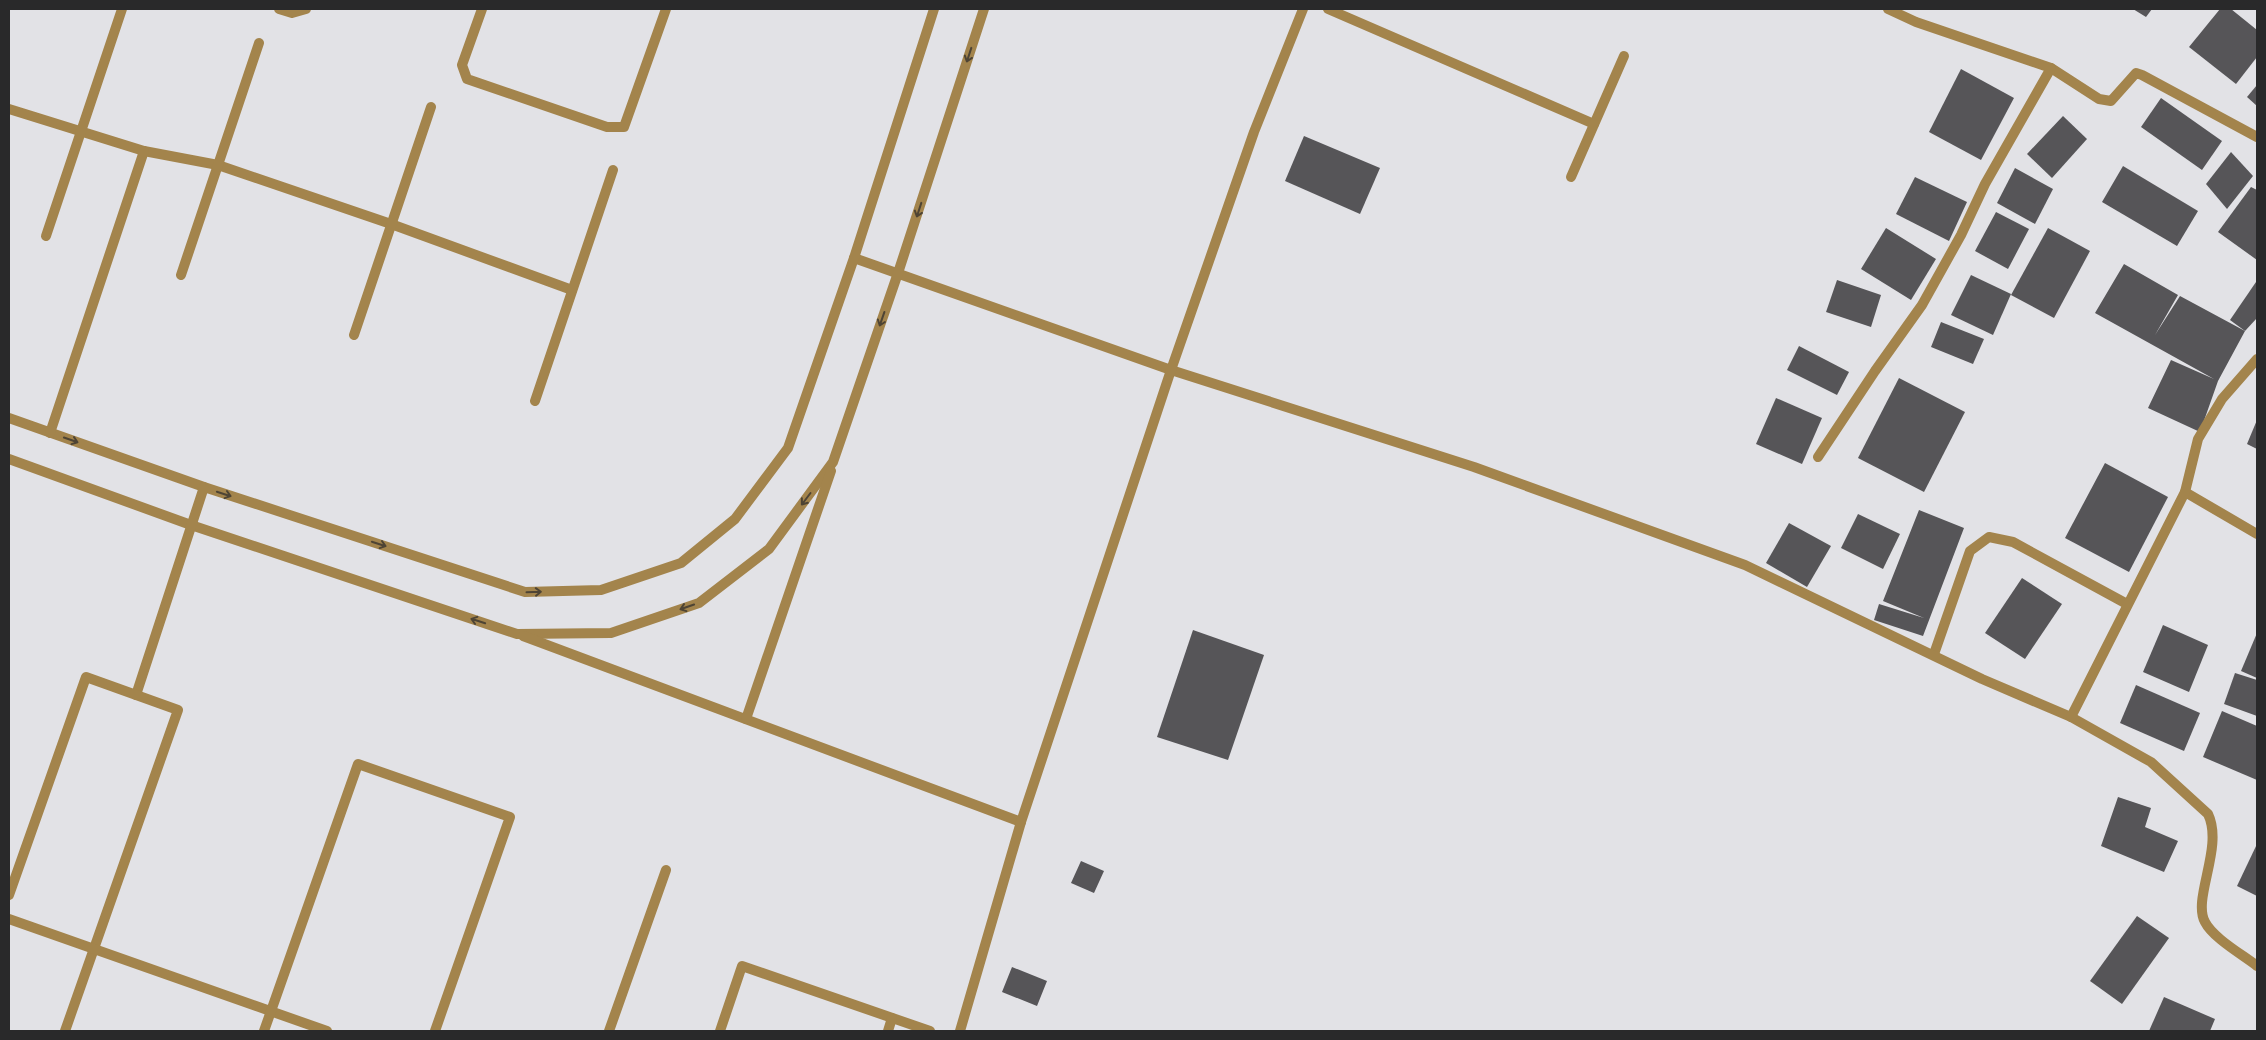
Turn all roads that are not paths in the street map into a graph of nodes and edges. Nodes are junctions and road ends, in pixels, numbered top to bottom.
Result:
1 (122, 9) edge
2 (279, 9) edge
3 (306, 9) edge
4 (482, 9) edge
5 (666, 9) edge
6 (934, 9) edge
7 (984, 9) edge
8 (1303, 9) edge
9 (1328, 9) edge
10 (1888, 9) edge
11 (259, 43) dead end
12 (1624, 56) dead end
13 (2051, 68) junction
14 (431, 107) dead end
15 (9, 108) edge
16 (1594, 124) junction
17 (80, 132) junction
18 (2257, 137) edge
19 (144, 151) junction
20 (218, 165) junction
21 (613, 170) dead end
22 (1571, 177) dead end
23 (391, 224) junction
24 (46, 236) dead end
25 (854, 258) junction
26 (898, 273) junction
27 (181, 275) dead end
28 (572, 290) junction
29 (354, 335) dead end
30 (2257, 359) edge
31 (1170, 370) junction
32 (535, 401) dead end
33 (9, 418) edge
34 (50, 433) junction
35 (1818, 458) dead end
36 (9, 459) edge
37 (833, 462) junction
38 (204, 487) junction
39 (2185, 492) junction
40 (191, 525) junction
41 (2257, 534) edge
42 (2127, 604) junction
43 (517, 634) junction
44 (1934, 654) junction
45 (136, 695) junction
46 (2071, 718) junction
47 (746, 719) junction
48 (1021, 822) junction
49 (666, 870) dead end
50 (9, 895) edge
51 (9, 919) edge
52 (94, 949) junction
53 (2257, 966) edge
54 (271, 1012) junction
55 (892, 1018) junction
56 (65, 1031) edge
57 (264, 1031) edge
58 (327, 1031) edge
59 (435, 1031) edge
60 (609, 1031) edge
61 (720, 1031) edge
62 (888, 1031) edge
63 (930, 1031) edge
64 (960, 1031) edge

1 - 17 street
2 - 3 street
4 - 5 street
6 - 25 street
7 -> 26 street
8 - 31 street
9 - 16 street
10 - 13 street
11 - 20 street
12 - 16 street
13 - 18 street
13 - 35 street
14 - 23 street
15 - 17 street
16 - 22 street
17 - 19 street
17 - 24 street
19 - 20 street
19 - 34 street
20 - 23 street
20 - 27 street
21 - 28 street
23 - 28 street
23 - 29 street
25 - 26 street
38 -> 25 street
26 - 31 street
26 -> 37 street
28 - 32 street
30 - 39 street
31 - 44 street
31 - 48 street
33 - 34 street
34 -> 38 street
36 - 40 street
37 -> 43 street
37 - 47 street
38 - 40 street
39 - 41 street
39 - 42 street
43 -> 40 street
40 - 45 street
42 - 44 street
42 - 46 street
43 - 47 street
44 - 46 street
45 - 50 street
45 - 52 street
46 - 53 street
47 - 48 street
48 - 64 street
49 - 60 street
51 - 52 street
52 - 54 street
52 - 56 street
54 - 57 street
54 - 58 street
54 - 59 street
55 - 61 street
55 - 62 street
55 - 63 street

